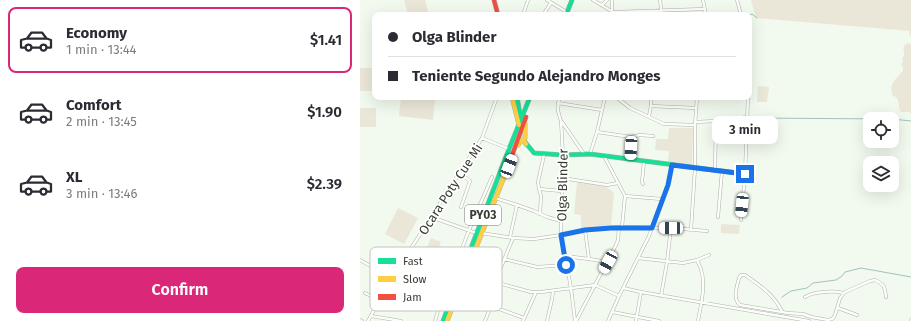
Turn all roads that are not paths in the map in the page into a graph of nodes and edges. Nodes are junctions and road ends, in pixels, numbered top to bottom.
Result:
1 (494, 0) edge
2 (497, 0) edge
3 (528, 0) edge
4 (547, 0) edge
5 (571, 0) edge
6 (593, 0) edge
7 (606, 0) edge
8 (612, 0) edge
9 (660, 0) edge
10 (703, 0) edge
11 (737, 0) edge
12 (551, 3) junction
13 (602, 6) junction
14 (705, 9) junction
15 (498, 12) edge
16 (499, 12) edge
17 (524, 12) edge
18 (545, 12) edge
19 (562, 12) edge
20 (566, 12) edge
21 (611, 12) edge
22 (612, 12) edge
23 (661, 12) edge
24 (672, 12) edge
25 (706, 12) edge
26 (740, 12) edge
27 (496, 100) edge
28 (513, 100) edge
29 (516, 100) edge
30 (529, 100) edge
31 (533, 100) edge
32 (558, 100) edge
33 (604, 100) edge
34 (620, 100) edge
35 (651, 100) edge
36 (697, 100) edge
37 (748, 100) edge
38 (558, 103) junction
39 (651, 106) junction
40 (517, 108) junction
41 (526, 108) junction
42 (696, 108) junction
43 (602, 110) junction
44 (649, 116) junction
45 (748, 117) junction
46 (561, 121) junction
47 (716, 121) junction
48 (695, 124) junction
49 (522, 125) junction
50 (597, 132) junction
51 (653, 136) dead end
52 (514, 137) junction
53 (631, 137) junction
54 (482, 138) junction
55 (525, 138) junction
56 (515, 142) dead end
57 (526, 144) junction
58 (508, 149) junction
59 (514, 153) junction
60 (584, 154) junction
61 (590, 154) junction
62 (544, 155) junction
63 (563, 155) junction
64 (604, 156) junction
65 (630, 160) junction
66 (644, 161) junction
67 (672, 165) junction
68 (695, 168) junction
69 (715, 170) junction
70 (722, 171) junction
71 (460, 173) junction
72 (745, 174) junction
73 (492, 177) dead end
74 (562, 178) junction
75 (618, 183) junction
76 (643, 184) dead end
77 (539, 189) junction
78 (562, 190) junction
79 (625, 196) junction
80 (496, 197) junction
81 (662, 199) junction
82 (517, 204) junction
83 (461, 207) dead end
84 (540, 214) junction
85 (431, 217) junction
86 (718, 218) dead end
87 (741, 220) dead end
88 (561, 221) junction
89 (621, 227) junction
90 (652, 228) junction
91 (671, 228) junction
92 (469, 230) junction
93 (585, 230) junction
94 (690, 230) junction
95 (707, 231) dead end
96 (479, 233) junction
97 (561, 235) junction
98 (512, 238) junction
99 (412, 247) edge
100 (463, 247) edge
101 (473, 247) edge
102 (474, 247) edge
103 (709, 255) dead end
104 (565, 256) junction
105 (638, 258) junction
106 (504, 259) junction
107 (589, 259) junction
108 (360, 260) edge
109 (697, 260) junction
110 (608, 262) junction
111 (667, 262) junction
112 (502, 264) edge
113 (566, 265) junction
114 (370, 266) edge
115 (502, 284) edge
116 (595, 286) junction
117 (570, 288) junction
118 (623, 288) junction
119 (553, 291) junction
120 (536, 292) junction
121 (641, 292) junction
122 (365, 293) dead end
123 (844, 293) junction
124 (370, 296) edge
125 (619, 296) junction
126 (660, 296) junction
127 (805, 297) dead end
128 (886, 297) dead end
129 (701, 302) junction
130 (838, 308) junction
131 (502, 310) edge
132 (374, 311) edge
133 (438, 311) edge
134 (447, 311) edge
135 (450, 311) edge
136 (489, 311) edge
137 (782, 311) junction
138 (612, 312) junction
139 (788, 313) junction
140 (857, 315) dead end
141 (371, 316) junction
142 (787, 317) junction
143 (523, 319) edge
144 (636, 319) edge
145 (792, 320) edge
146 (368, 321) edge
147 (401, 321) edge
148 (435, 321) edge
149 (442, 321) edge
150 (447, 321) edge
151 (485, 321) edge
152 (547, 321) edge
153 (576, 321) edge
154 (608, 321) edge
155 (659, 321) edge
156 (698, 321) edge
157 (809, 321) edge

1 - 15 main road
2 - 16 main road
3 - 17 street
4 - 12 street
5 - 20 main road
6 - 13 street
7 - 13 street
8 - 22 street
9 - 23 street
10 - 14 street
11 - 26 street
12 - 18 street
12 - 19 street
13 - 21 street
14 - 24 street
14 - 25 street
27 - 54 street, Ocara Poty Cue Mi
28 - 40 main road
29 - 40 main road
30 - 41 main road, PY03
31 - 49 main road, PY03
32 - 38 street, Olga Blinder
33 - 43 street
34 - 44 street
35 - 39 street
36 - 42 street
37 - 45 street
38 - 43 street
38 - 46 street, Olga Blinder
39 - 42 street
39 - 44 street
40 - 41 main road
40 - 49 main road
40 - 52 main road
41 - 49 main road, PY03
42 - 48 street
43 - 50 street
44 - 48 street
45 - 47 street
45 - 72 street
46 - 60 street
46 - 63 street, Olga Blinder
47 - 48 street
47 - 69 street
48 - 68 street
49 - 52 main road, PY03
49 - 55 main road
49 - 55 main road
49 - 57 main road
49 - 59 main road, PY03
50 - 53 street
50 - 61 street
51 - 53 street
52 - 58 main road, PY03
53 - 65 street
54 - 58 street
54 - 71 street, Ocara Poty Cue Mi
55 - 57 main road
56 - 80 main road
57 - 59 main road
57 - 62 main road
58 - 96 main road, PY03
59 - 80 main road, PY03
60 - 61 main road
60 - 63 main road
61 - 64 main road
62 - 63 main road
62 - 77 street
63 - 74 street, Olga Blinder
64 - 65 main road
64 - 75 street
65 - 66 main road
66 - 67 main road
66 - 76 street
67 - 68 main road
67 - 81 street
68 - 69 main road
68 - 94 street
69 - 70 main road
70 - 72 main road
70 - 86 street
71 - 83 street
71 - 85 street, Ocara Poty Cue Mi
72 - 87 street
73 - 92 street
74 - 75 street
74 - 78 street, Olga Blinder
75 - 79 street
77 - 78 street
77 - 84 street
78 - 88 street, Olga Blinder
79 - 81 street
79 - 89 street
80 - 82 street
80 - 96 main road, PY03
81 - 90 street
82 - 84 street
82 - 98 street
84 - 88 street
85 - 92 street
85 - 99 street, Ocara Poty Cue Mi
88 - 97 street, Olga Blinder
89 - 90 street
89 - 93 street
89 - 110 street
90 - 91 street
90 - 105 street
91 - 94 street
91 - 111 street
92 - 96 street
92 - 100 street
93 - 97 street
93 - 107 street
94 - 95 street
96 - 98 street
96 - 101 main road, PY03
96 - 102 main road, PY03
97 - 98 street
97 - 104 street, Olga Blinder
98 - 106 street
103 - 109 street
104 - 107 street
104 - 113 street, Olga Blinder
105 - 111 street
105 - 118 street
106 - 112 street
106 - 113 street
107 - 110 street
108 - 114 street
109 - 111 street
109 - 129 street
110 - 116 street
111 - 126 street
113 - 117 street, Olga Blinder
115 - 120 street
116 - 117 street
116 - 125 street
116 - 153 street
117 - 119 street
117 - 153 street, Olga Blinder
118 - 121 street
118 - 125 street
119 - 120 street
119 - 152 street
120 - 143 street
121 - 126 street
121 - 144 street
122 - 124 street
123 - 127 street
123 - 128 street
123 - 130 street
125 - 138 street
126 - 129 street
129 - 142 street
129 - 156 street
130 - 139 street
130 - 140 street
131 - 143 street
132 - 141 street, Ocara Poty Cue Mi
133 - 148 street
134 - 149 main road, PY03
135 - 150 main road, PY03
136 - 151 street
137 - 137 street
137 - 139 street
138 - 144 street
138 - 154 street
139 - 142 street
141 - 146 street, Ocara Poty Cue Mi
141 - 147 street
142 - 145 street
144 - 155 street
145 - 157 street

